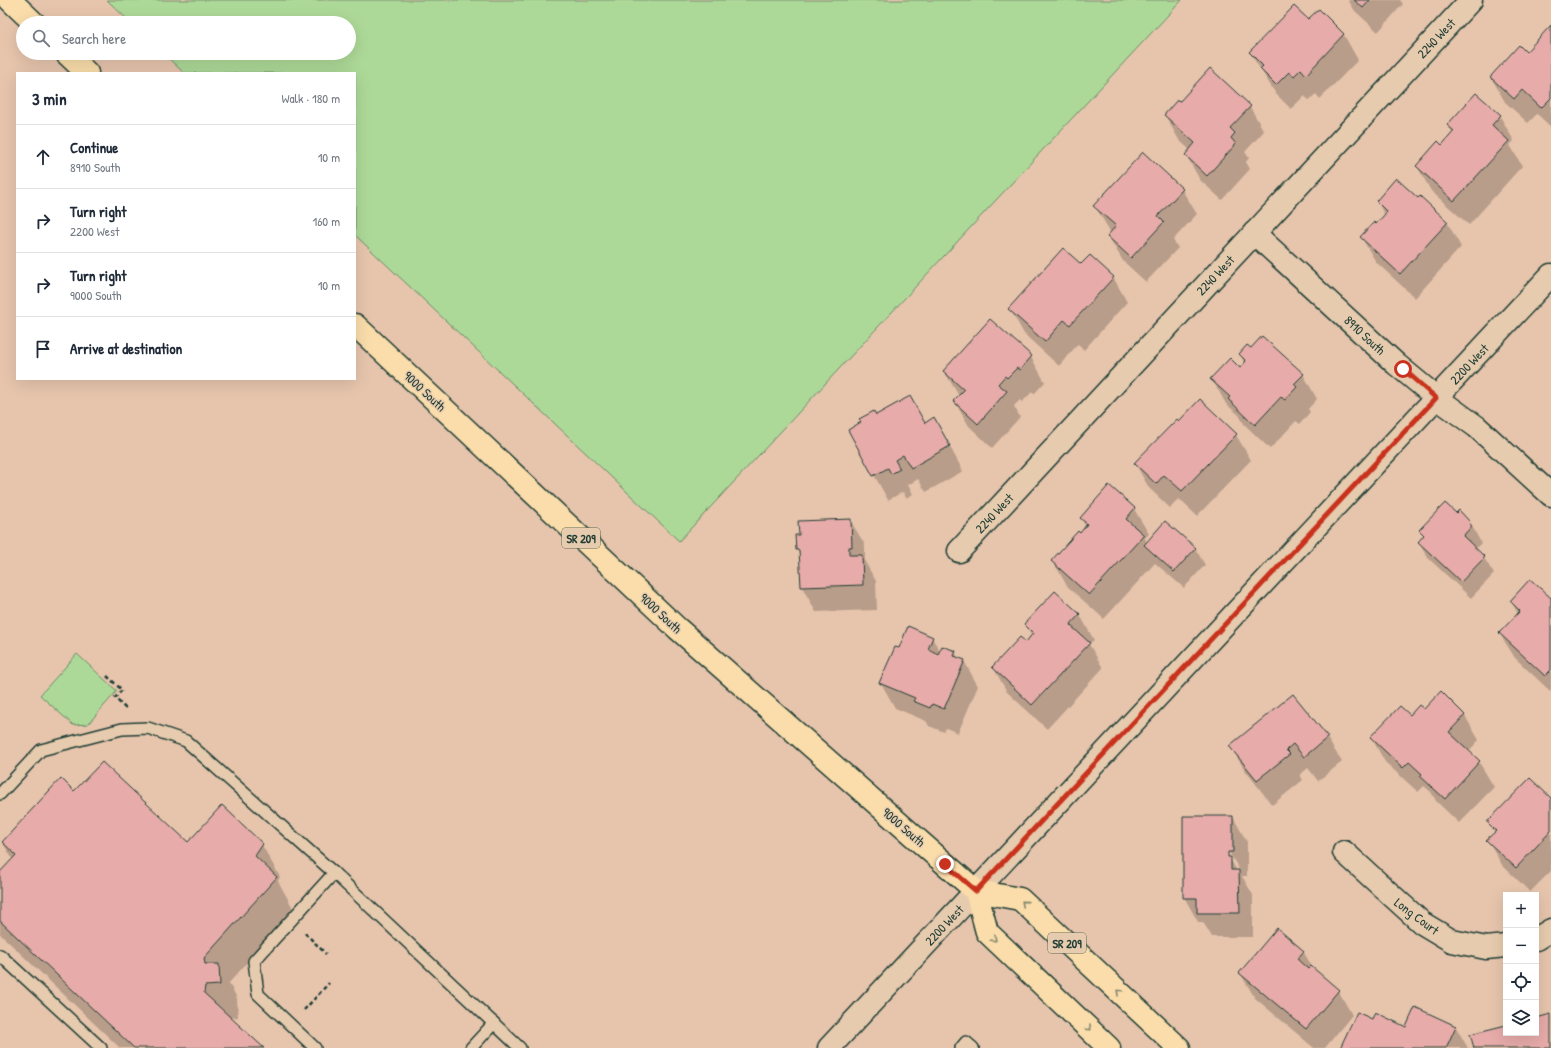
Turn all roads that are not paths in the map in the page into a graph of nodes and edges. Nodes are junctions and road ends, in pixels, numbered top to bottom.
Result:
1 (10, 0) edge
2 (1472, 0) edge
3 (27, 16) edge
4 (73, 60) edge
5 (86, 72) edge
6 (1254, 233) junction
7 (1551, 275) edge
8 (356, 326) edge
9 (1436, 398) junction
10 (1551, 495) edge
11 (959, 551) dead end
12 (0, 794) edge
13 (1344, 852) dead end
14 (334, 873) junction
15 (976, 891) junction
16 (1551, 930) edge
17 (1539, 937) edge
18 (1503, 946) edge
19 (0, 955) edge
20 (494, 1023) junction
21 (100, 1048) edge
22 (315, 1048) edge
23 (471, 1048) edge
24 (520, 1048) edge
25 (829, 1048) edge
26 (961, 1048) edge
27 (973, 1048) edge
28 (1109, 1048) edge
29 (1179, 1048) edge

1 - 3 main road
2 - 6 street, 2240 West
4 - 5 main road
6 - 9 street, 8910 South
6 - 11 street, 2240 West
7 - 9 street, 2200 West
8 - 15 main road, 9000 South / SR 209
9 - 10 street, 8910 South
9 - 15 street, 2200 West
12 - 14 lane
13 - 18 street, Long Court
14 - 20 lane
14 - 22 lane
15 - 25 street, 2200 West
15 -> 28 main road
29 -> 15 main road, SR 209
16 - 17 street
19 - 21 lane
20 - 23 lane
20 - 24 lane
26 - 27 lane

